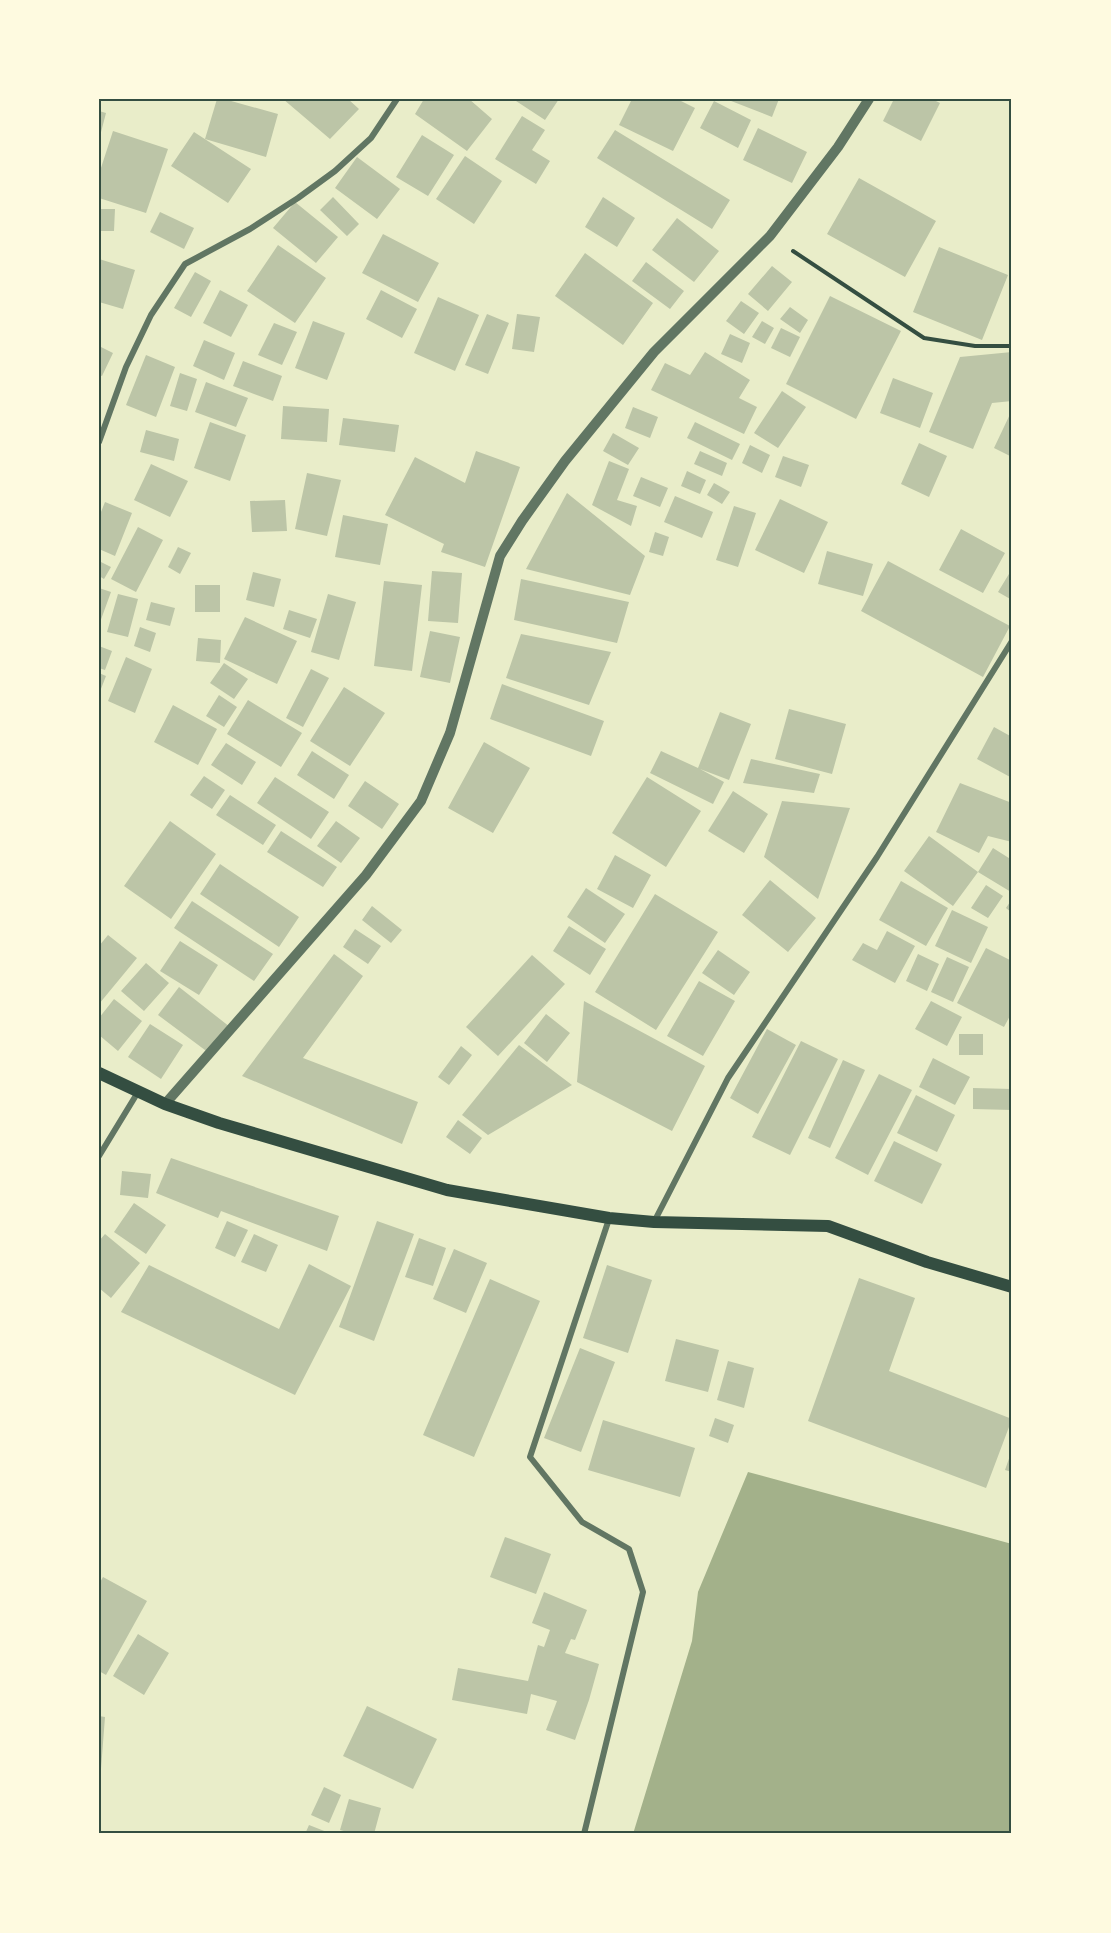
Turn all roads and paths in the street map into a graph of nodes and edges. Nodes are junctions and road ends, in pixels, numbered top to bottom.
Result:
1 (397, 99) edge
2 (869, 99) edge
3 (770, 236) junction
4 (1012, 346) edge
5 (99, 442) edge
6 (1012, 642) edge
7 (99, 1072) edge
8 (138, 1092) junction
9 (165, 1104) junction
10 (99, 1156) edge
11 (609, 1218) junction
12 (654, 1222) junction
13 (1012, 1287) edge
14 (584, 1834) edge

1 - 5 street
2 - 3 street
3 - 4 path
3 - 9 street
6 - 12 street
7 - 8 main road
8 - 9 main road
8 - 10 street
9 - 11 main road
11 - 12 main road
11 - 14 street
12 - 13 main road

